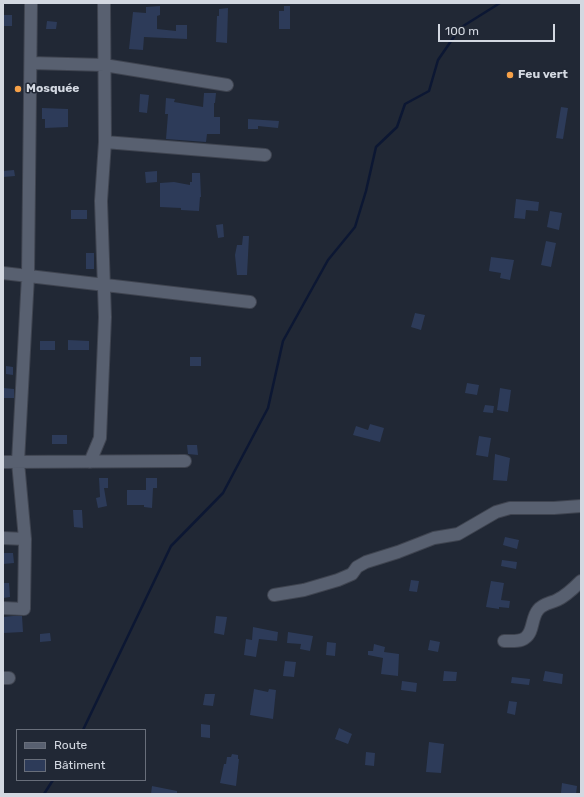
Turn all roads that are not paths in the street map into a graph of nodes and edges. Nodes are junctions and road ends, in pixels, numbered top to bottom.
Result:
1 (31, 3) edge
2 (104, 3) edge
3 (30, 63) junction
4 (104, 65) junction
5 (227, 85) dead end
6 (105, 142) junction
7 (264, 155) dead end
8 (3, 273) edge
9 (28, 276) junction
10 (103, 285) junction
11 (250, 302) dead end
12 (185, 461) dead end
13 (3, 462) edge
14 (18, 462) junction
15 (90, 462) junction
16 (581, 506) edge
17 (3, 538) edge
18 (25, 539) junction
19 (581, 581) edge
20 (274, 595) dead end
21 (3, 608) edge
22 (504, 641) dead end

1 - 3 street
2 - 4 street
3 - 4 street
3 - 9 street
4 - 5 street
4 - 6 street
6 - 7 street
6 - 10 street
8 - 9 street
9 - 10 street
9 - 14 street
10 - 11 street
10 - 15 street
12 - 15 street
13 - 14 street
14 - 15 street
14 - 18 street
16 - 20 street
17 - 18 street
18 - 21 street
19 - 22 street

